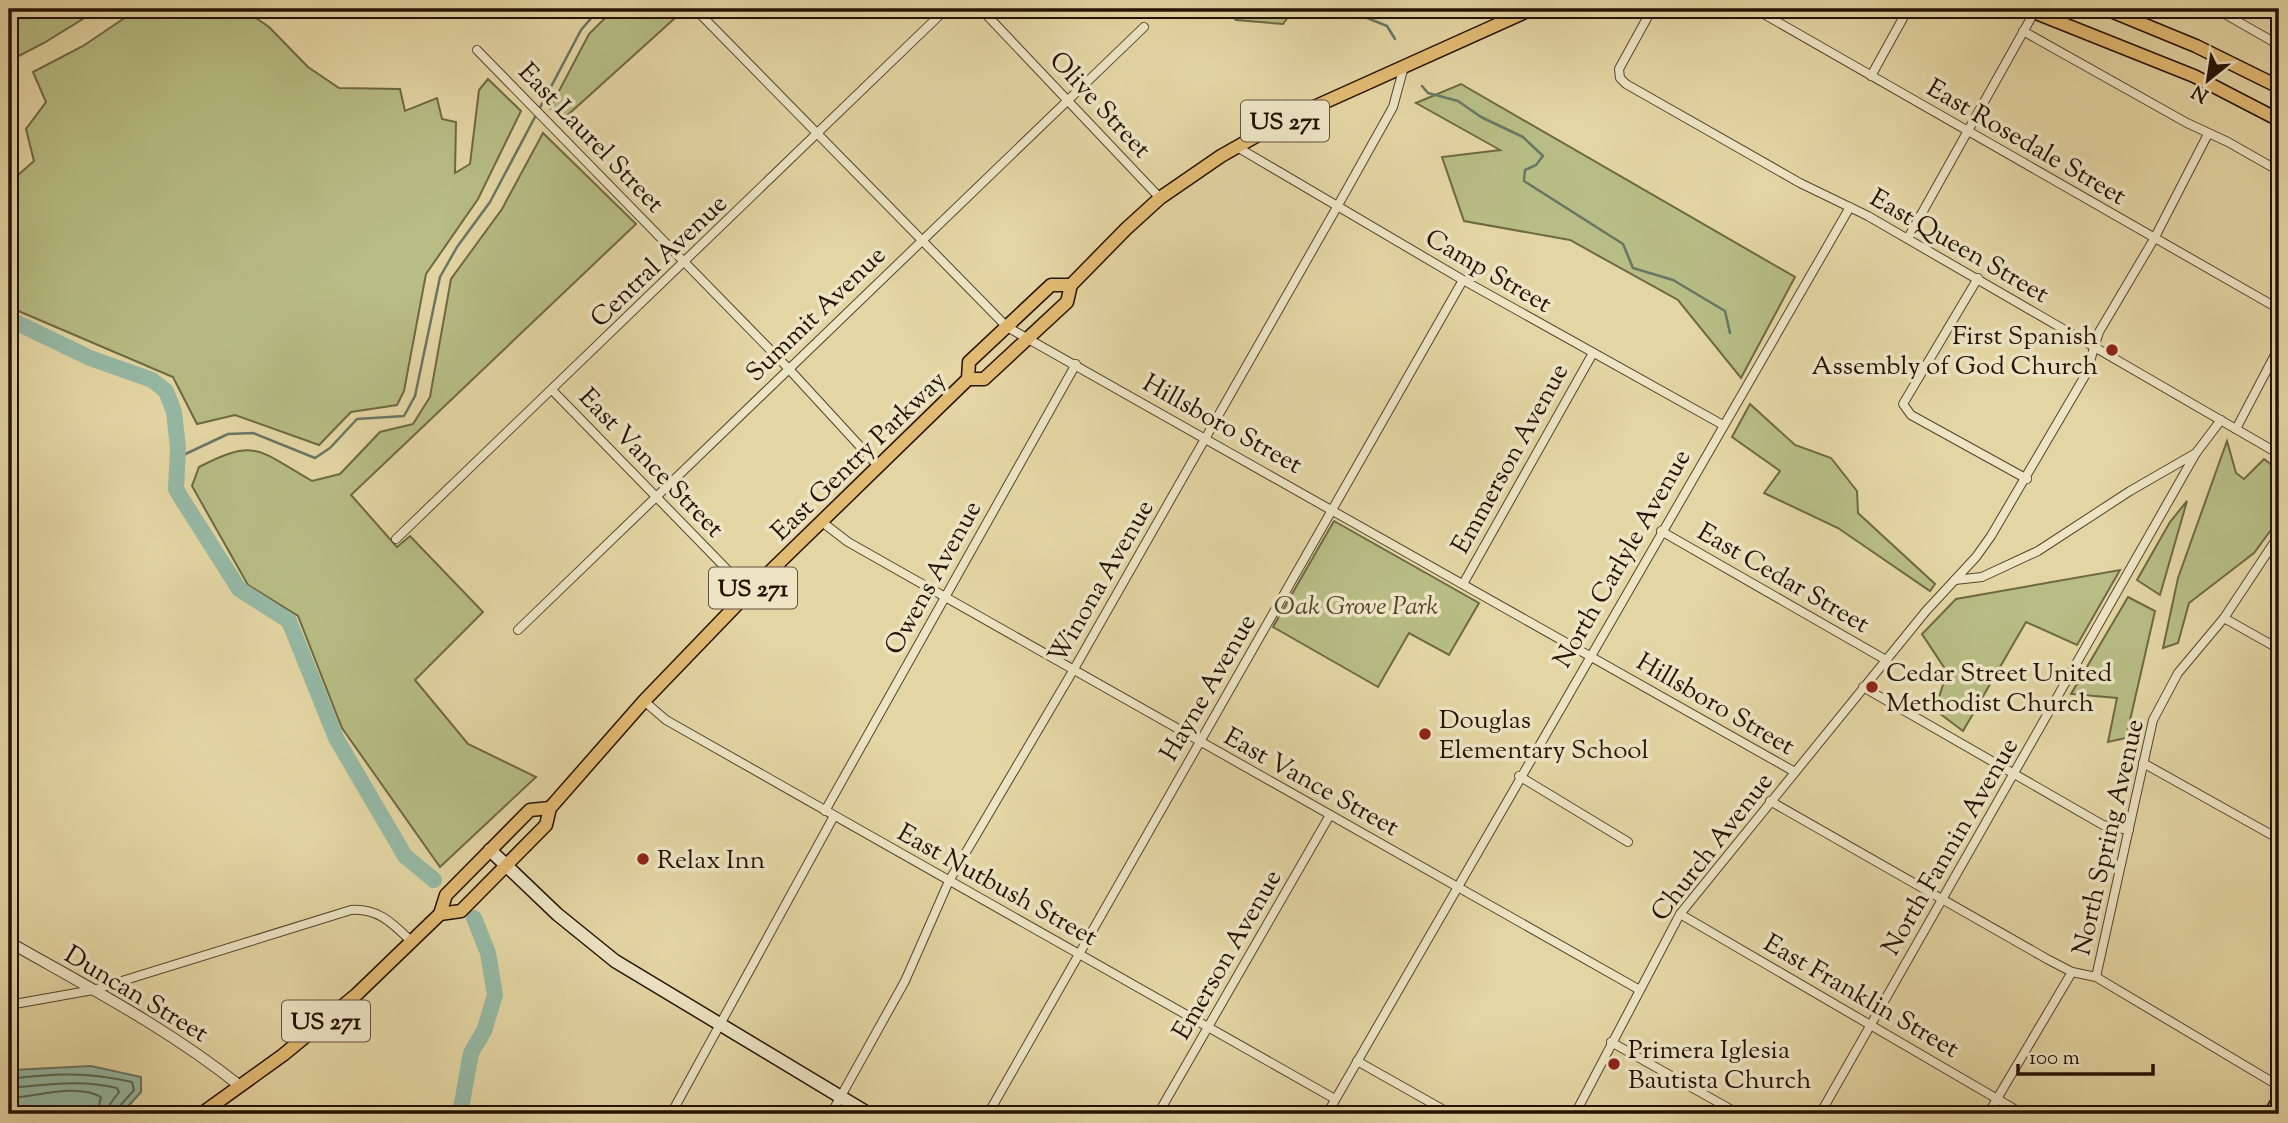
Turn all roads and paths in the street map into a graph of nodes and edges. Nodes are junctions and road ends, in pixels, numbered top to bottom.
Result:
1 (946, 9) edge
2 (981, 9) edge
3 (1532, 9) edge
4 (1652, 9) edge
5 (1755, 9) edge
6 (1908, 9) edge
7 (2106, 9) edge
8 (2217, 9) edge
9 (2032, 10) edge
10 (702, 16) dead end
11 (1144, 27) dead end
12 (2279, 28) edge
13 (2023, 31) junction
14 (2276, 43) edge
15 (477, 50) dead end
16 (1403, 69) junction
17 (1871, 76) junction
18 (2279, 87) edge
19 (1068, 99) junction
20 (2279, 120) edge
21 (1968, 130) junction
22 (2208, 134) junction
23 (817, 136) junction
24 (1237, 147) junction
25 (2279, 171) edge
26 (1160, 198) junction
27 (1337, 206) junction
28 (1850, 207) junction
29 (1908, 238) junction
30 (2154, 239) junction
31 (920, 240) junction
32 (685, 262) junction
33 (1978, 278) junction
34 (1463, 280) junction
35 (1071, 285) junction
36 (2279, 309) edge
37 (1007, 327) junction
38 (1030, 337) junction
39 (2279, 347) edge
40 (2096, 348) junction
41 (1592, 353) junction
42 (1076, 364) junction
43 (788, 368) junction
44 (968, 379) junction
45 (553, 390) junction
46 (2221, 420) junction
47 (1723, 425) junction
48 (2236, 429) junction
49 (1205, 438) junction
50 (2196, 453) junction
51 (2279, 454) edge
52 (879, 467) junction
53 (2027, 479) junction
54 (656, 498) junction
55 (1333, 509) junction
56 (822, 522) junction
57 (1661, 531) junction
58 (2279, 535) edge
59 (396, 539) dead end
60 (1955, 580) junction
61 (1463, 584) junction
62 (749, 592) junction
63 (945, 597) junction
64 (2224, 618) junction
65 (517, 630) dead end
66 (2279, 649) edge
67 (1590, 655) junction
68 (1886, 660) junction
69 (1074, 669) junction
70 (1863, 687) junction
71 (644, 701) junction
72 (1199, 742) junction
73 (2143, 763) junction
74 (1795, 772) junction
75 (1520, 776) junction
76 (2014, 776) junction
77 (1770, 801) junction
78 (550, 808) junction
79 (825, 811) junction
80 (1330, 815) junction
81 (834, 816) junction
82 (2129, 830) junction
83 (2279, 839) edge
84 (1628, 842) dead end
85 (490, 850) junction
86 (506, 865) junction
87 (949, 881) junction
88 (1458, 886) junction
89 (1942, 899) junction
90 (440, 914) junction
91 (1679, 914) junction
92 (9, 942) edge
93 (412, 942) junction
94 (1080, 954) junction
95 (2072, 972) junction
96 (2096, 978) junction
97 (1638, 989) junction
98 (93, 990) junction
99 (9, 1005) edge
100 (1870, 1025) junction
101 (719, 1026) junction
102 (1208, 1027) junction
103 (1611, 1042) junction
104 (1357, 1061) junction
105 (240, 1086) junction
106 (2279, 1086) edge
107 (841, 1097) junction
108 (1998, 1097) junction
109 (1335, 1099) junction
110 (2279, 1099) edge
111 (201, 1114) edge
112 (671, 1114) edge
113 (831, 1114) edge
114 (869, 1114) edge
115 (988, 1114) edge
116 (1158, 1114) edge
117 (1326, 1114) edge
118 (1451, 1114) edge
119 (1575, 1114) edge
120 (1739, 1114) edge
121 (1820, 1114) edge
122 (1988, 1114) edge
123 (2023, 1114) edge
124 (2270, 1114) edge

1 - 23 street, Central Avenue
2 - 19 street, Olive Street
3 - 16 main road, East Gentry Parkway / US 271
4 - 28 street, East Queen Street
5 - 17 street, East Rosedale Street
6 - 17 street
7 - 18 main road
8 - 14 street
9 - 13 street
9 - 20 main road
10 - 23 street, Hillsboro Street
11 - 19 street, Summit Avenue
12 - 14 street
13 - 21 street
13 - 22 street
15 - 32 street, East Laurel Street
16 - 24 main road, East Gentry Parkway / US 271
16 - 27 street, Winona Avenue
17 - 21 street, East Rosedale Street
19 - 26 street, Olive Street
19 - 31 street, Summit Avenue
21 - 29 street
21 - 30 street, East Rosedale Street
22 - 25 street
22 - 30 street, Church Avenue
23 - 31 street, Hillsboro Street
23 - 32 street, Central Avenue
24 - 26 main road, East Gentry Parkway / US 271
24 - 27 street, Camp Street
26 - 35 main road, East Gentry Parkway / US 271
27 - 34 street, Camp Street
27 - 49 street, Winona Avenue
28 - 29 street, East Queen Street
28 - 47 street, North Carlyle Avenue
29 - 33 street, East Queen Street
30 - 36 street, East Rosedale Street
30 - 40 street, Church Avenue
31 - 37 street, Hillsboro Street
31 - 43 street, Summit Avenue
32 - 43 street, East Laurel Street
32 - 45 street, Central Avenue
33 - 40 street, East Queen Street
33 - 53 street
34 - 41 street, Camp Street
34 - 55 street, Hayne Avenue
35 - 37 main road, East Gentry Parkway / US 271
35 - 38 main road, East Gentry Parkway / US 271
37 - 38 street, Hillsboro Street
37 - 44 main road, East Gentry Parkway / US 271
38 - 42 street, Hillsboro Street
38 - 44 main road, East Gentry Parkway / US 271
39 - 48 street
40 - 46 street, East Queen Street
40 - 53 street, Church Avenue
41 - 47 street, Camp Street
41 - 61 street, Emmerson Avenue
42 - 49 street, Hillsboro Street
42 - 63 street, Owens Avenue
43 - 52 street, East Laurel Street
43 - 54 street, Summit Avenue
44 - 52 main road, East Gentry Parkway / US 271
45 - 54 street, East Vance Street
45 - 59 street, Central Avenue
46 - 48 street, East Queen Street
46 - 50 street
47 - 57 street, North Carlyle Avenue
48 - 51 street, East Queen Street
49 - 55 street, Hillsboro Street
49 - 69 street, Winona Avenue
50 - 60 street
50 - 76 street, North Fannin Avenue
52 - 56 main road, East Gentry Parkway / US 271
53 - 60 street, Church Avenue
54 - 62 street, East Vance Street
54 - 65 street, Summit Avenue
55 - 61 street, Hillsboro Street
55 - 72 street, Hayne Avenue
56 - 62 main road, East Gentry Parkway / US 271
56 - 63 street, East Vance Street
57 - 67 street, North Carlyle Avenue
57 - 68 street, East Cedar Street
58 - 64 street, North Spring Avenue
60 - 68 street, Church Avenue
61 - 67 street, Hillsboro Street
62 - 71 main road, East Gentry Parkway / US 271
63 - 69 street, East Vance Street
63 - 79 street, Owens Avenue
64 - 66 street
64 - 73 street, North Spring Avenue
67 - 74 street, Hillsboro Street
67 - 75 street, North Carlyle Avenue
68 - 70 street, Church Avenue
69 - 72 street, East Vance Street
69 - 87 street, Winona Avenue
70 - 74 street, Church Avenue
70 - 76 street
71 - 78 main road, East Gentry Parkway / US 271
71 - 79 street, East Nutbush Street
72 - 80 street, East Vance Street
72 - 94 street, Hayne Avenue
73 - 82 street, North Spring Avenue
73 - 83 street
74 - 77 street, Church Avenue
75 - 84 street
75 - 88 street, North Carlyle Avenue
76 - 82 street
76 - 89 street, North Fannin Avenue
77 - 89 street
77 - 91 street, Church Avenue
78 - 85 main road, East Gentry Parkway / US 271
78 - 86 main road, East Gentry Parkway / US 271
79 - 81 street, East Nutbush Street
80 - 88 street, East Vance Street
80 - 102 street, Emerson Avenue
81 - 87 street, East Nutbush Street
81 - 101 street
82 - 96 street, North Spring Avenue
85 - 86 main road
85 - 90 main road, East Gentry Parkway / US 271
86 - 90 main road, East Gentry Parkway / US 271
86 - 101 main road
87 - 94 street, East Nutbush Street
87 - 107 street, Winona Avenue
88 - 97 street, East Vance Street
88 - 104 street, North Carlyle Avenue
89 - 95 street
89 - 100 street, North Fannin Avenue
90 - 93 main road, East Gentry Parkway / US 271
91 - 97 street, Church Avenue
91 - 100 street, East Franklin Street
92 - 98 street, Duncan Street
93 - 98 street
93 - 105 main road, East Gentry Parkway / US 271
94 - 102 street, East Nutbush Street
94 - 115 street, Hayne Avenue
95 - 96 street
95 - 108 street, North Spring Avenue
96 - 106 street
97 - 103 street, Church Avenue
98 - 99 street
98 - 105 street, Duncan Street
100 - 108 street, East Franklin Street
100 - 121 street, North Fannin Avenue
101 - 107 main road
101 - 112 street
102 - 109 street, East Nutbush Street
102 - 116 street, Emerson Avenue
103 - 119 street, Church Avenue
103 - 120 street
104 - 109 street, North Carlyle Avenue
104 - 118 street
105 - 111 main road, East Gentry Parkway / US 271
107 - 113 street, Winona Avenue
107 - 114 main road
108 - 122 street, North Spring Avenue
108 - 123 street, East Franklin Street
109 - 117 street, North Carlyle Avenue
110 - 124 main road

